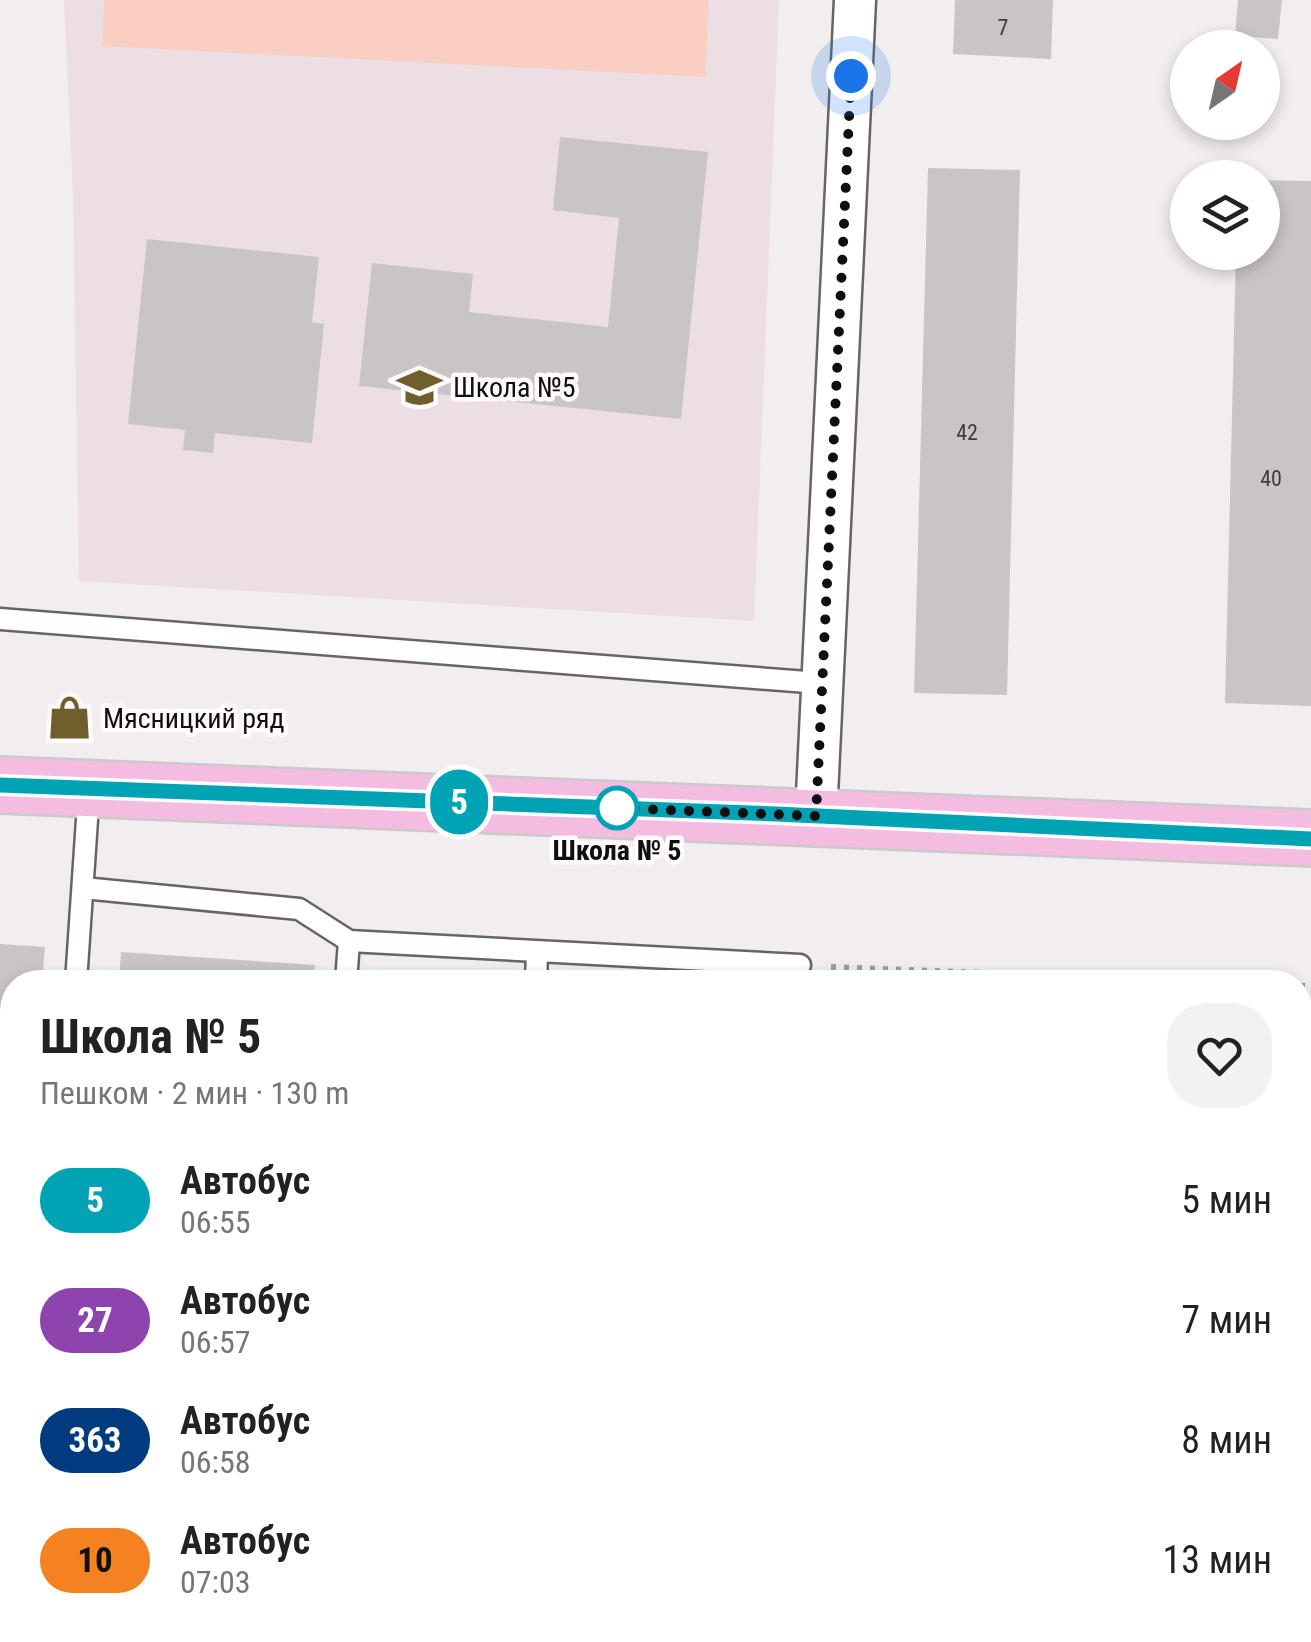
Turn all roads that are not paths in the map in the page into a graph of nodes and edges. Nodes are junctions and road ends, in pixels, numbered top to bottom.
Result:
1 (855, 0) edge
2 (0, 619) edge
3 (820, 684) junction
4 (0, 785) edge
5 (90, 788) junction
6 (816, 816) junction
7 (1311, 838) edge
8 (83, 888) junction
9 (348, 941) junction
10 (537, 953) junction
11 (800, 965) road end
12 (77, 970) edge
13 (347, 970) edge
14 (536, 970) edge

1 - 3 street
2 - 3 lane
3 - 6 street
4 - 5 main road
5 - 6 main road
5 - 8 lane
6 - 7 main road
8 - 9 lane
8 - 12 lane
9 - 10 lane
9 - 13 lane
10 - 11 lane
10 - 14 lane

